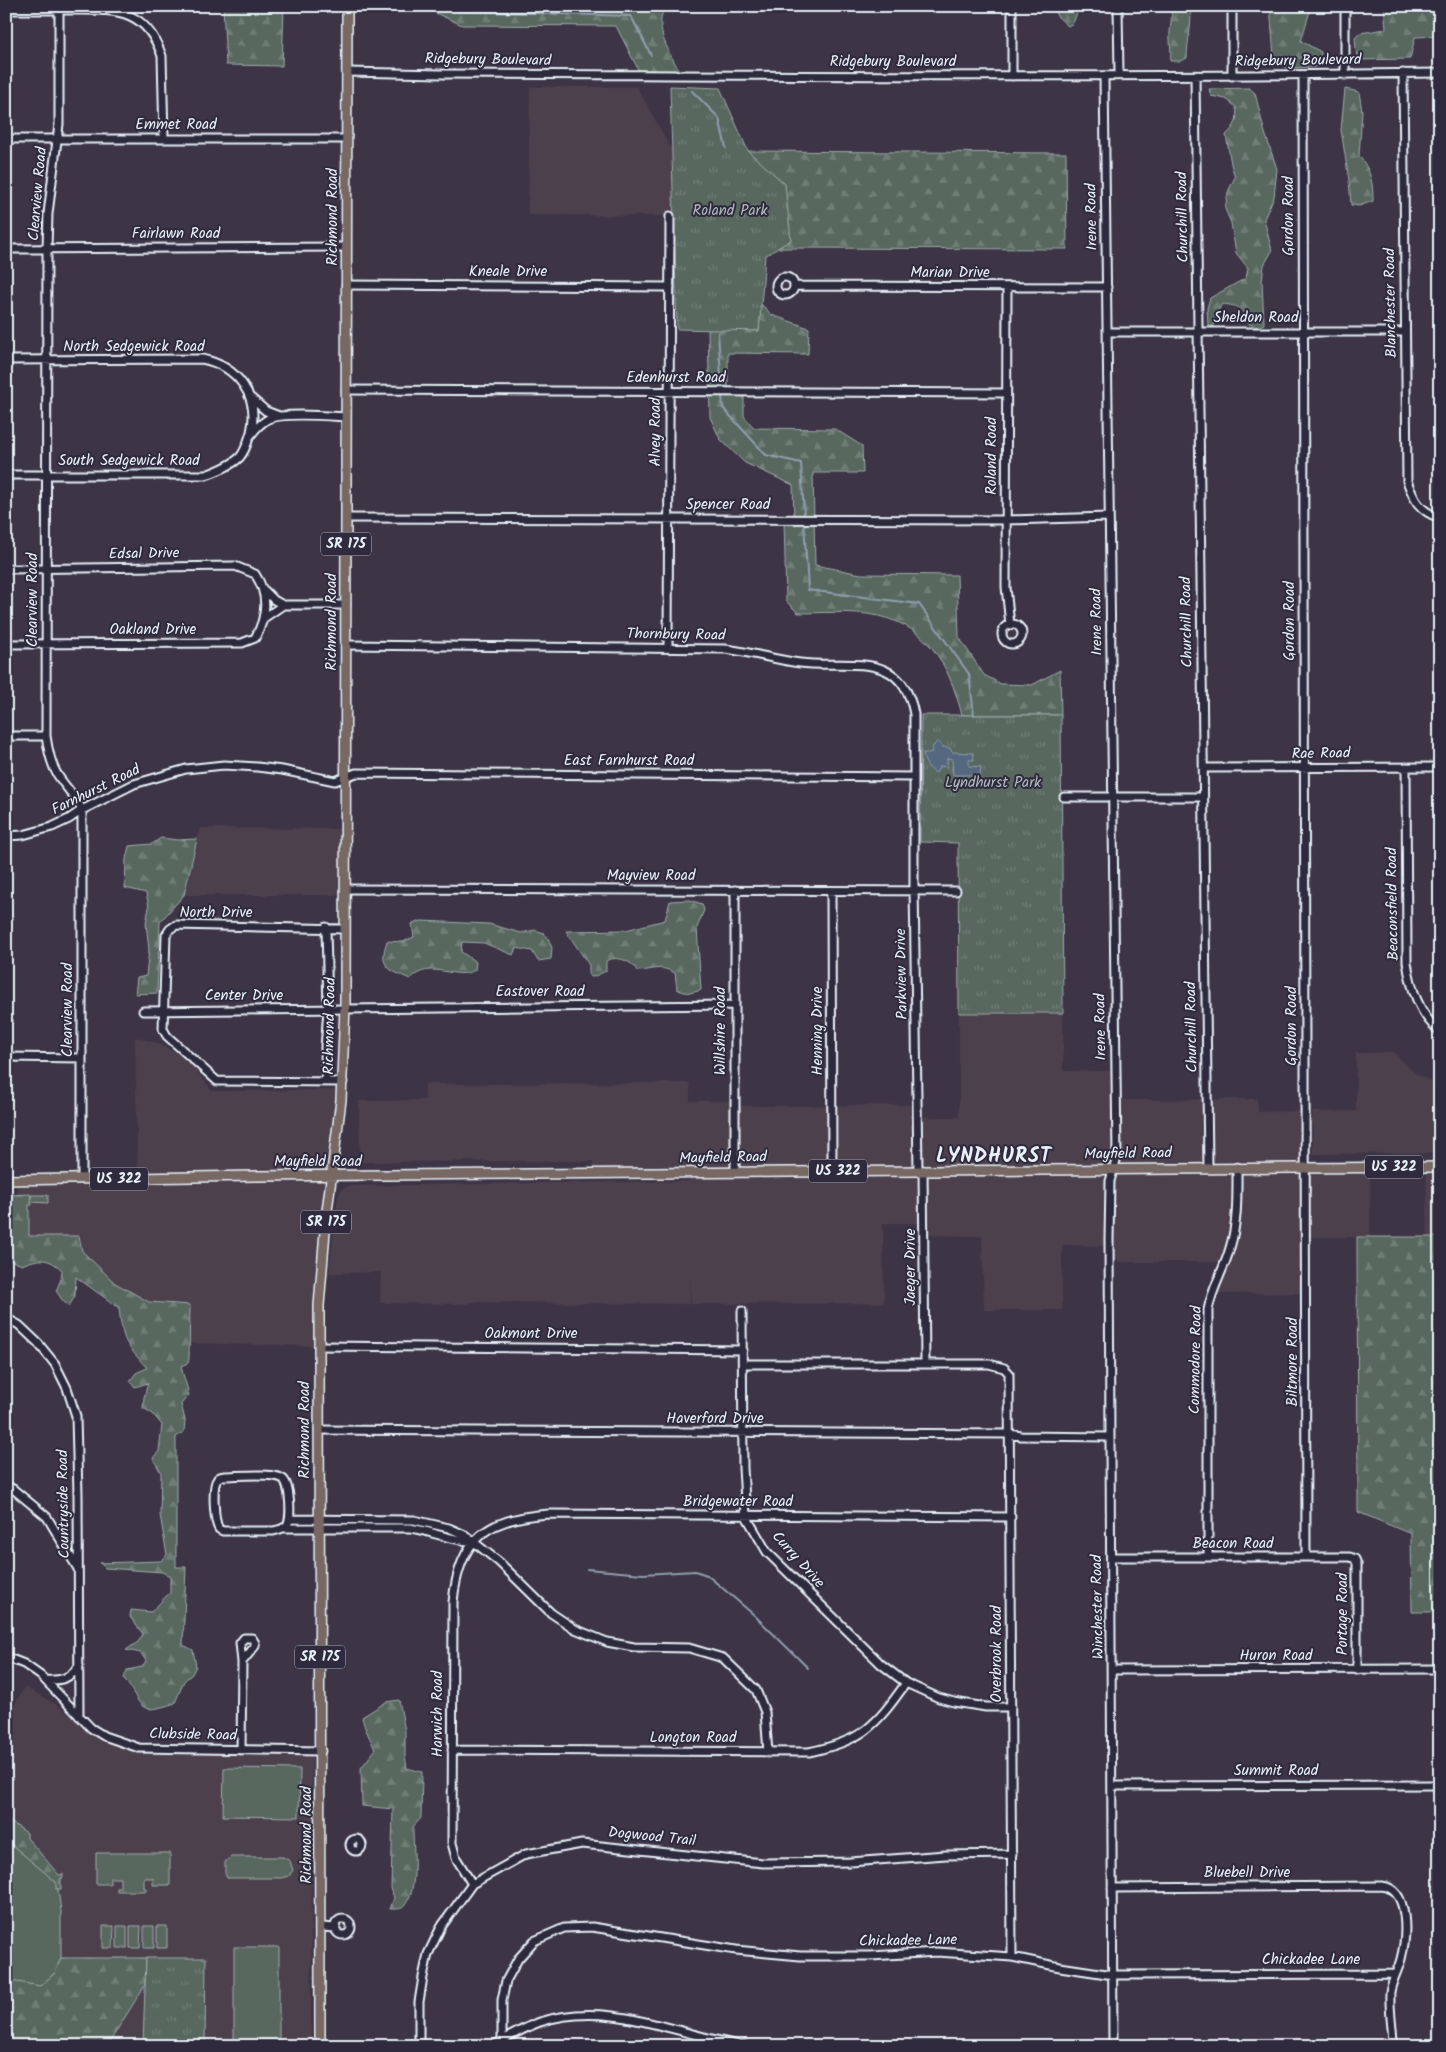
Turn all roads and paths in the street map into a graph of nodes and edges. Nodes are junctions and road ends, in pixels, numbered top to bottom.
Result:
1 (347, 6) edge
2 (1012, 6) edge
3 (1118, 6) edge
4 (1232, 6) edge
5 (1345, 6) edge
6 (6, 10) edge
7 (59, 10) junction
8 (346, 72) junction
9 (1403, 73) junction
10 (1440, 73) edge
11 (1119, 75) junction
12 (1345, 75) junction
13 (1012, 76) junction
14 (1104, 76) junction
15 (1195, 76) junction
16 (1232, 76) junction
17 (1303, 76) junction
18 (164, 138) junction
19 (6, 139) edge
20 (57, 139) junction
21 (346, 139) junction
22 (670, 216) dead end
23 (346, 247) junction
24 (6, 249) edge
25 (47, 249) junction
26 (346, 285) junction
27 (794, 286) dead end
28 (670, 287) junction
29 (1006, 287) junction
30 (1107, 287) junction
31 (1107, 332) junction
32 (1198, 332) junction
33 (1303, 332) junction
34 (1405, 332) junction
35 (6, 360) edge
36 (47, 360) junction
37 (346, 390) junction
38 (670, 392) junction
39 (1005, 393) junction
40 (250, 395) junction
41 (280, 416) junction
42 (346, 417) junction
43 (250, 436) junction
44 (6, 475) edge
45 (47, 475) junction
46 (1109, 517) junction
47 (346, 518) junction
48 (1440, 518) edge
49 (669, 519) junction
50 (1006, 520) junction
51 (6, 569) edge
52 (46, 569) junction
53 (263, 588) junction
54 (265, 596) joint
55 (346, 604) junction
56 (283, 605) junction
57 (264, 618) junction
58 (1010, 624) dead end
59 (6, 644) edge
60 (46, 644) junction
61 (346, 645) junction
62 (668, 647) junction
63 (6, 736) edge
64 (46, 736) junction
65 (1406, 767) junction
66 (1440, 767) edge
67 (1203, 768) junction
68 (1305, 769) junction
69 (914, 777) junction
70 (345, 778) junction
71 (1064, 797) dead end
72 (1112, 797) junction
73 (1203, 797) junction
74 (82, 810) junction
75 (6, 836) edge
76 (345, 889) junction
77 (735, 890) junction
78 (831, 891) junction
79 (914, 891) junction
80 (956, 891) dead end
81 (326, 928) junction
82 (345, 928) junction
83 (735, 1005) junction
84 (345, 1007) junction
85 (163, 1010) junction
86 (328, 1010) junction
87 (143, 1011) dead end
88 (1440, 1032) edge
89 (6, 1058) edge
90 (82, 1058) junction
91 (326, 1082) junction
92 (343, 1082) junction
93 (1440, 1166) edge
94 (1237, 1167) junction
95 (1307, 1167) junction
96 (1114, 1168) junction
97 (1208, 1168) junction
98 (920, 1170) junction
99 (832, 1171) junction
100 (734, 1172) junction
101 (332, 1176) junction
102 (82, 1179) junction
103 (6, 1180) edge
104 (742, 1311) dead end
105 (6, 1318) edge
106 (319, 1346) junction
107 (743, 1350) junction
108 (743, 1364) junction
109 (925, 1364) junction
110 (319, 1430) junction
111 (743, 1434) junction
112 (1010, 1434) junction
113 (1110, 1437) junction
114 (6, 1486) edge
115 (746, 1516) junction
116 (1011, 1517) junction
117 (289, 1519) junction
118 (319, 1523) junction
119 (283, 1528) junction
120 (472, 1542) junction
121 (1111, 1557) junction
122 (1208, 1557) junction
123 (1306, 1557) junction
124 (1355, 1559) joint
125 (78, 1569) junction
126 (6, 1657) edge
127 (242, 1662) dead end
128 (79, 1665) junction
129 (1440, 1669) edge
130 (1112, 1670) junction
131 (1357, 1670) junction
132 (45, 1680) junction
133 (906, 1683) junction
134 (1011, 1707) junction
135 (79, 1716) junction
136 (241, 1750) junction
137 (452, 1750) junction
138 (321, 1751) junction
139 (768, 1753) junction
140 (1440, 1785) edge
141 (1112, 1786) junction
142 (1012, 1854) junction
143 (472, 1884) junction
144 (1112, 1888) junction
145 (321, 1927) junction
146 (336, 1928) dead end
147 (1012, 1958) junction
148 (1394, 1974) junction
149 (1113, 1975) junction
150 (502, 2040) junction
151 (320, 2046) edge
152 (419, 2046) edge
153 (492, 2046) edge
154 (745, 2046) edge
155 (1113, 2046) edge
156 (1393, 2046) edge

1 - 8 main road, Richmond Road / SR 175
2 - 13 street
3 - 11 street
4 - 16 street
5 - 12 street
6 - 7 street
7 - 18 street
7 - 20 street, Clearview Road
8 - 13 street, Ridgebury Boulevard
8 - 21 main road, Richmond Road / SR 175
9 - 10 street, Ridgebury Boulevard
9 - 12 street, Ridgebury Boulevard
9 - 34 street, Blanchester Road
11 - 14 street, Ridgebury Boulevard
11 - 15 street, Ridgebury Boulevard
12 - 17 street, Ridgebury Boulevard
13 - 14 street, Ridgebury Boulevard
14 - 30 street, Irene Road
15 - 16 street, Ridgebury Boulevard
15 - 32 street, Churchill Road
16 - 17 street, Ridgebury Boulevard
17 - 33 street, Gordon Road
18 - 20 street, Emmet Road
18 - 21 street, Emmet Road
19 - 20 street, Emmet Road
20 - 25 street, Clearview Road
21 - 23 main road, Richmond Road / SR 175
22 - 28 street, Alvey Road
23 - 25 street, Fairlawn Road
23 - 26 main road, Richmond Road / SR 175
24 - 25 street, Fairlawn Road
25 - 36 street, Clearview Road
26 - 28 street, Kneale Drive
26 - 37 main road, Richmond Road / SR 175
27 - 29 street, Marian Drive
28 - 38 street, Alvey Road
29 - 30 street, Marian Drive
29 - 39 street, Roland Road
30 - 31 street, Irene Road
31 - 32 street, Sheldon Road
31 - 46 street, Irene Road
32 - 33 street, Sheldon Road
32 - 67 street, Churchill Road
33 - 34 street, Sheldon Road
33 - 68 street, Gordon Road
34 - 48 street, Blanchester Road
35 - 36 street, North Sedgewick Road
36 - 40 street, North Sedgewick Road
36 - 45 street, Clearview Road
37 - 38 street, Edenhurst Road
37 - 42 main road, Richmond Road / SR 175
38 - 39 street, Edenhurst Road
38 - 49 street, Alvey Road
39 - 50 street, Roland Road
40 - 41 street, North Sedgewick Road
40 - 43 street, South Sedgewick Road
41 - 42 street
41 - 43 street
42 - 47 main road, Richmond Road / SR 175
43 - 45 street, South Sedgewick Road
44 - 45 street, South Sedgewick Road
45 - 52 street, Clearview Road
46 - 50 street, Spencer Road
46 - 72 street, Irene Road
47 - 49 street, Spencer Road
47 - 55 main road, Richmond Road / SR 175
49 - 50 street, Spencer Road
49 - 62 street, Alvey Road
50 - 58 street, Roland Road
51 - 52 street, Edsal Drive
52 - 53 street, Edsal Drive
52 - 60 street, Clearview Road
53 - 54 street, Edsal Drive
53 - 56 street
54 - 57 street, Oakland Drive
55 - 56 street
55 - 61 main road, Richmond Road / SR 175
56 - 57 street
57 - 60 street, Oakland Drive
59 - 60 street, Oakland Drive
60 - 64 street, Clearview Road
61 - 62 street, Thornbury Road
61 - 70 main road, Richmond Road / SR 175
62 - 69 street, Thornbury Road
63 - 64 street
64 - 74 street, Clearview Road
65 - 66 street, Rae Road
65 - 68 street, Rae Road
65 - 88 street, Beaconsfield Road
67 - 68 street, Rae Road
67 - 73 street, Churchill Road
68 - 95 street, Gordon Road
69 - 70 street, East Farnhurst Road
69 - 79 street, Parkview Drive
70 - 74 street, Farnhurst Road
70 - 76 main road, Richmond Road / SR 175
71 - 72 street
72 - 73 street
72 - 96 street, Irene Road
73 - 97 street, Churchill Road
74 - 75 street, Farnhurst Road
74 - 90 street, Clearview Road
76 - 77 street, Mayview Road
76 - 82 main road, Richmond Road / SR 175
77 - 78 street, Mayview Road
77 - 83 street, Willshire Road
78 - 79 street, Mayview Road
78 - 99 street, Henning Drive
79 - 80 street, Mayview Road
79 - 98 street, Parkview Drive
81 - 82 street, North Drive
81 - 85 street, North Drive
81 - 86 street
82 - 84 main road, Richmond Road / SR 175
83 - 84 street, Eastover Road
83 - 100 street, Willshire Road
84 - 86 street, Center Drive
84 - 92 main road, Richmond Road / SR 175
85 - 86 street, Center Drive
85 - 87 street, Center Drive
85 - 91 street, North Drive
86 - 91 street
89 - 90 street
90 - 102 street, Clearview Road
91 - 92 street, North Drive
92 - 101 main road, Richmond Road / SR 175
93 - 95 main road, Mayfield Road / US 322
94 - 95 main road, Mayfield Road / US 322
94 - 97 main road, Mayfield Road / US 322
94 - 122 street, Commodore Road
95 - 123 street, Biltmore Road
96 - 97 main road, Mayfield Road / US 322
96 - 98 main road, Mayfield Road / US 322
96 - 113 street, Winchester Road
98 - 99 main road, Mayfield Road / US 322
98 - 109 street, Jaeger Drive
99 - 100 main road, Mayfield Road / US 322
100 - 101 main road, Mayfield Road / US 322
101 - 102 main road, Mayfield Road / US 322
101 - 106 main road, Richmond Road / SR 175
102 - 103 main road, Mayfield Road / US 322
104 - 107 street, Curry Drive
105 - 125 street, Countryside Road
106 - 107 street, Oakmont Drive
106 - 110 main road, Richmond Road / SR 175
107 - 108 street, Curry Drive
108 - 109 street
108 - 111 street, Curry Drive
109 - 112 street, Overbrook Road
110 - 111 street, Haverford Drive
110 - 118 main road, Richmond Road / SR 175
111 - 112 street, Haverford Drive
111 - 115 street, Curry Drive
112 - 113 street, Haverford Drive
112 - 116 street, Overbrook Road
113 - 121 street, Winchester Road
114 - 125 street
115 - 116 street, Bridgewater Road
115 - 120 street, Bridgewater Road
115 - 133 street, Curry Drive
116 - 134 street, Overbrook Road
117 - 118 street
117 - 119 street
117 - 119 street
118 - 119 street
118 - 120 street
118 - 138 main road, Richmond Road / SR 175
120 - 137 street, Harwich Road
120 - 139 street
121 - 122 street, Beacon Road
121 - 130 street, Winchester Road
122 - 123 street, Beacon Road
123 - 124 street, Beacon Road
124 - 131 street, Portage Road
125 - 128 street, Countryside Road
126 - 132 street, Clubside Road
127 - 136 street
128 - 132 street
128 - 135 street, Countryside Road
129 - 131 street, Huron Road
130 - 131 street, Huron Road
130 - 141 street, Winchester Road
132 - 135 street, Clubside Road
133 - 134 street, Curry Drive
133 - 139 street, Longton Road
134 - 142 street, Overbrook Road
135 - 136 street, Clubside Road
136 - 138 street, Clubside Road
137 - 139 street, Longton Road
137 - 143 street, Harwich Road
138 - 145 main road, Richmond Road / SR 175
140 - 141 street, Summit Road
141 - 144 street, Winchester Road
142 - 143 street, Dogwood Trail
142 - 147 street, Overbrook Road
143 - 152 street, Dogwood Trail
144 - 148 street, Bluebell Drive
144 - 149 street, Winchester Road
145 - 146 street
145 - 151 main road, Richmond Road / SR 175
147 - 149 street, Chickadee Lane
147 - 150 street, Chickadee Lane
148 - 149 street, Chickadee Lane
148 - 156 street
149 - 155 street, Winchester Road
150 - 153 street
150 - 154 street

